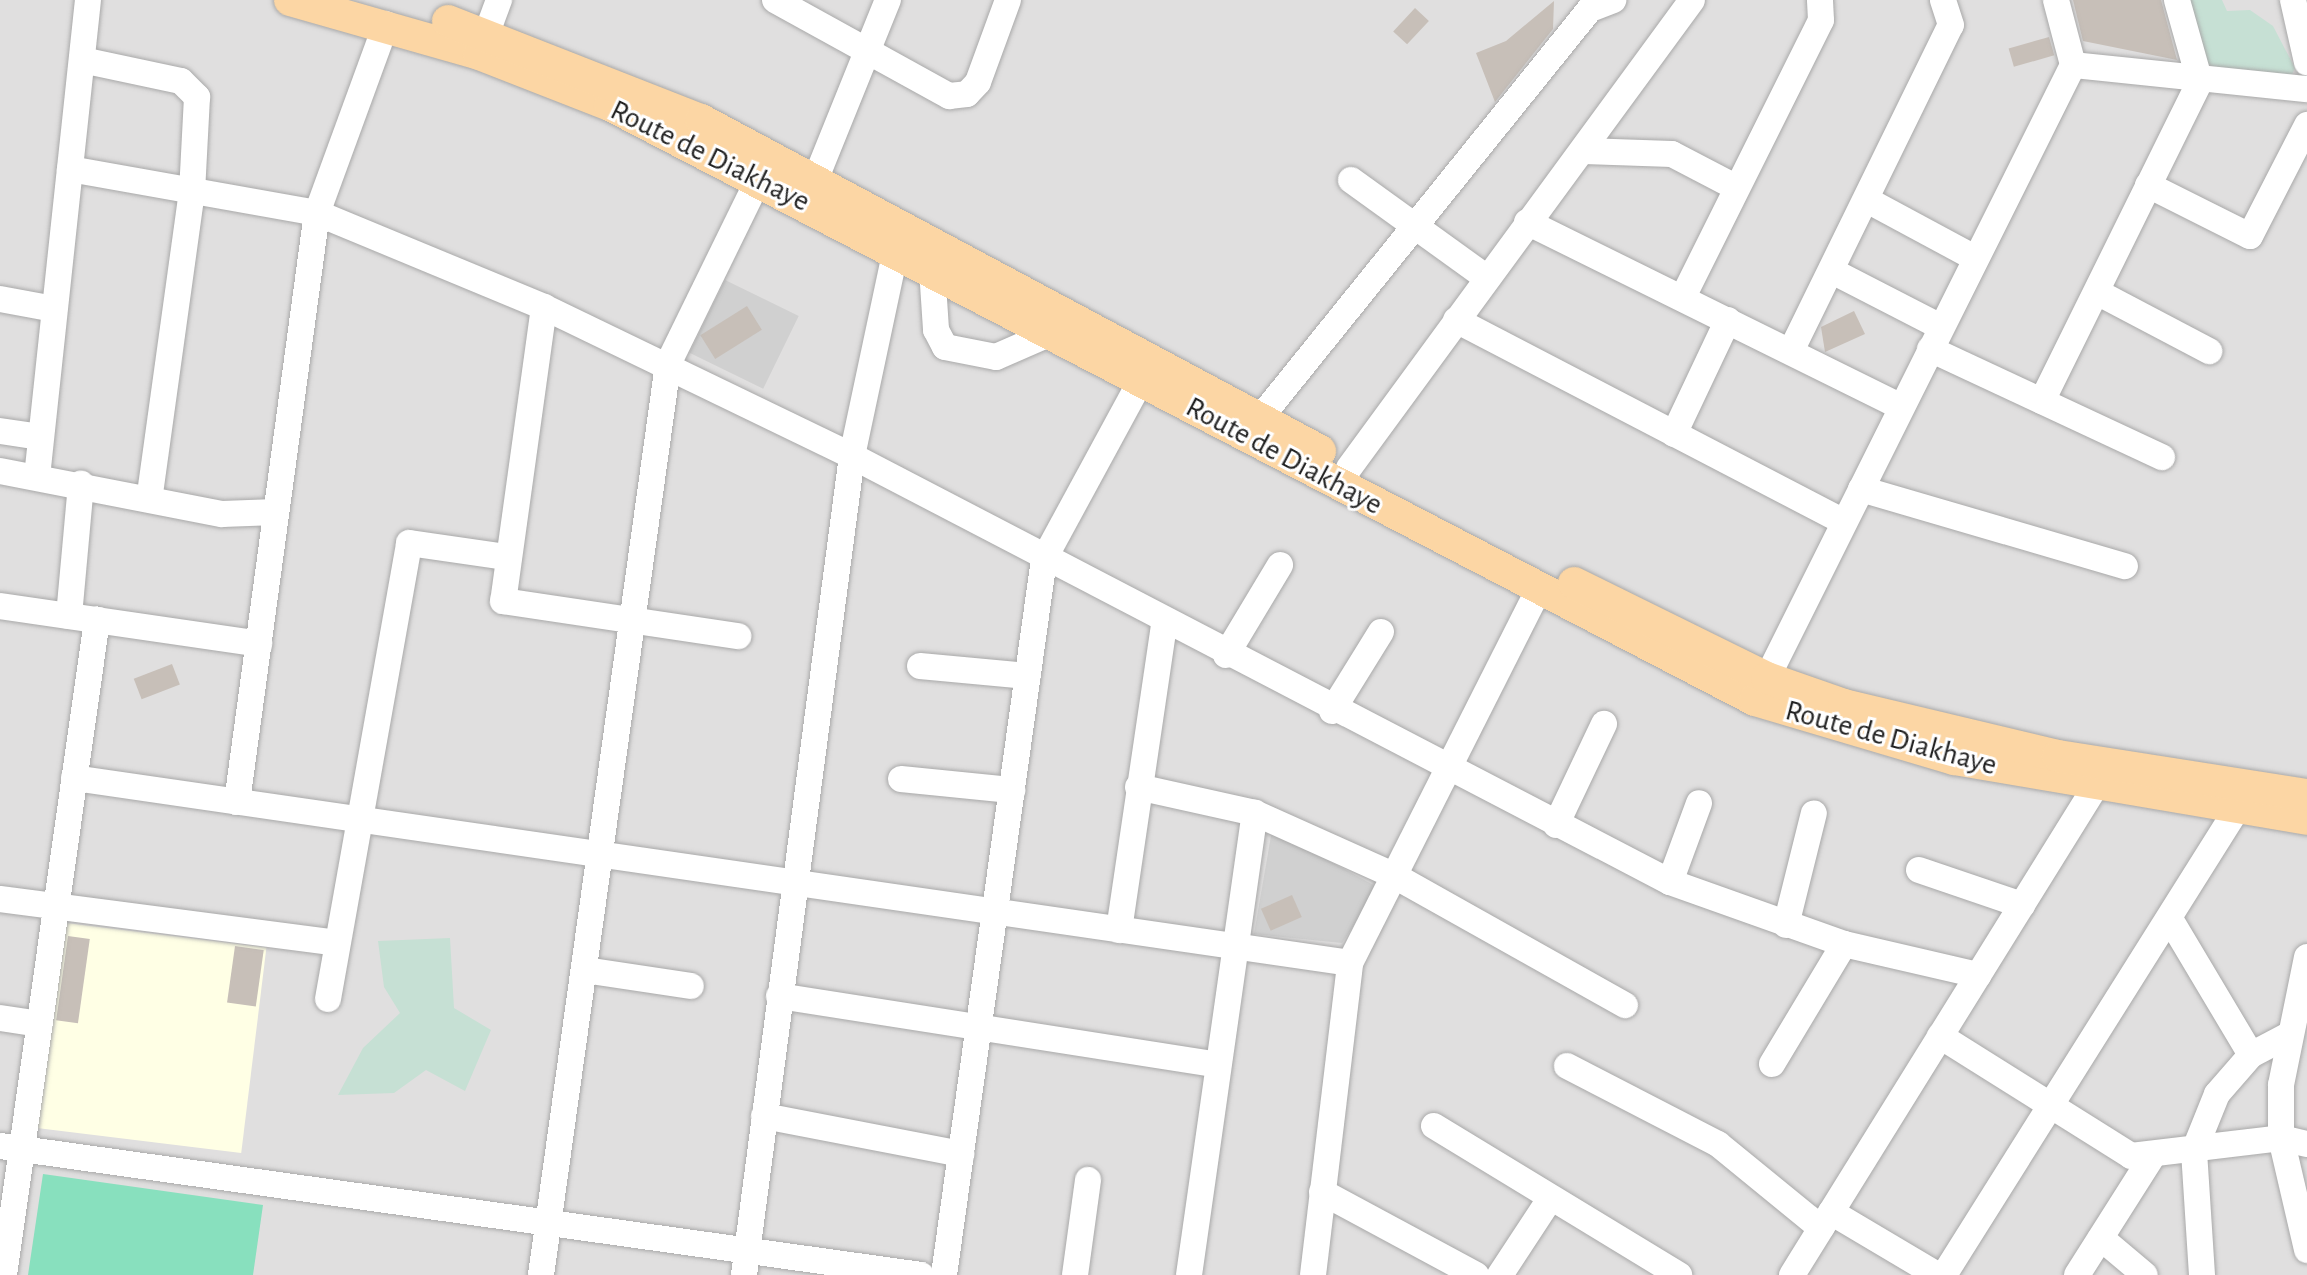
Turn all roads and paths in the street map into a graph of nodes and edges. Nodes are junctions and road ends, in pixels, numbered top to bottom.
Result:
1 (88, 0) edge
2 (290, 0) edge
3 (499, 0) edge
4 (775, 0) edge
5 (888, 0) edge
6 (1008, 0) edge
7 (1613, 0) edge
8 (1692, 0) edge
9 (1820, 0) edge
10 (1943, 0) edge
11 (2056, 0) edge
12 (2177, 0) edge
13 (2293, 0) edge
14 (384, 12) edge
15 (2303, 27) edge
16 (484, 43) junction
17 (869, 52) junction
18 (82, 60) junction
19 (2307, 62) edge
20 (2073, 65) junction
21 (2200, 82) junction
22 (2307, 89) edge
23 (2307, 125) edge
24 (1584, 151) junction
25 (70, 169) junction
26 (759, 178) junction
27 (816, 178) junction
28 (1351, 180) dead end
29 (2148, 185) junction
30 (1737, 188) junction
31 (192, 191) junction
32 (1869, 201) junction
33 (317, 213) junction
34 (1527, 222) junction
35 (1410, 228) junction
36 (899, 237) junction
37 (1973, 257) junction
38 (932, 269) junction
39 (1834, 272) junction
40 (1487, 278) junction
41 (2097, 292) junction
42 (1683, 297) junction
43 (0, 299) edge
44 (544, 307) junction
45 (54, 309) junction
46 (1456, 320) junction
47 (1728, 320) junction
48 (1051, 333) junction
49 (1935, 338) junction
50 (1791, 351) junction
51 (2209, 351) dead end
52 (668, 364) junction
53 (1141, 380) junction
54 (2042, 401) junction
55 (1901, 407) junction
56 (1261, 417) junction
57 (0, 431) edge
58 (1674, 434) junction
59 (40, 437) junction
60 (852, 456) junction
61 (2162, 457) dead end
62 (1349, 468) junction
63 (0, 471) edge
64 (37, 477) junction
65 (81, 484) junction
66 (1861, 489) junction
67 (150, 495) junction
68 (276, 512) junction
69 (1844, 522) junction
70 (506, 557) junction
71 (1044, 559) junction
72 (1280, 565) dead end
73 (2125, 566) dead end
74 (1539, 589) junction
75 (0, 606) edge
76 (69, 616) junction
77 (633, 618) junction
78 (97, 620) junction
79 (1164, 624) junction
80 (1381, 632) dead end
81 (738, 636) dead end
82 (259, 644) junction
83 (1226, 655) junction
84 (920, 666) dead end
85 (1028, 676) junction
86 (1767, 678) junction
87 (1332, 711) junction
88 (1604, 724) dead end
89 (1447, 771) junction
90 (2102, 776) junction
91 (74, 778) junction
92 (901, 779) dead end
93 (1138, 787) junction
94 (1012, 790) junction
95 (2307, 795) edge
96 (237, 802) junction
97 (1699, 803) dead end
98 (2237, 809) junction
99 (1255, 813) junction
100 (1814, 813) dead end
101 (357, 819) junction
102 (2307, 819) edge
103 (1556, 825) junction
104 (602, 855) junction
105 (1919, 870) dead end
106 (1393, 875) junction
107 (1670, 882) junction
108 (795, 883) junction
109 (0, 899) edge
110 (2022, 905) junction
111 (56, 906) junction
112 (995, 912) junction
113 (2170, 919) junction
114 (1786, 925) junction
115 (1119, 930) junction
116 (337, 943) junction
117 (1844, 944) junction
118 (1232, 946) junction
119 (2307, 957) edge
120 (1350, 963) junction
121 (585, 970) junction
122 (1978, 975) junction
123 (691, 986) dead end
124 (779, 996) junction
125 (328, 999) dead end
126 (1625, 1005) dead end
127 (0, 1018) edge
128 (40, 1024) junction
129 (979, 1028) junction
130 (1940, 1036) junction
131 (2287, 1036) junction
132 (2251, 1055) junction
133 (1215, 1064) junction
134 (1772, 1064) dead end
135 (1567, 1066) dead end
136 (2048, 1109) junction
137 (764, 1116) junction
138 (1434, 1126) dead end
139 (2294, 1141) edge
140 (11, 1148) edge
141 (2194, 1151) junction
142 (961, 1154) junction
143 (2152, 1157) junction
144 (1088, 1180) dead end
145 (1322, 1192) junction
146 (1550, 1199) junction
147 (1826, 1220) junction
148 (549, 1223) junction
149 (2101, 1238) junction
150 (2307, 1250) edge
151 (746, 1263) edge
152 (1645, 1266) edge
153 (4, 1275) edge
154 (541, 1275) edge
155 (921, 1275) edge
156 (944, 1275) edge
157 (1075, 1275) edge
158 (1189, 1275) edge
159 (1313, 1275) edge
160 (1476, 1275) edge
161 (1500, 1275) edge
162 (1679, 1275) edge
163 (1792, 1275) edge
164 (1937, 1275) edge
165 (1944, 1275) edge
166 (2077, 1275) edge
167 (2145, 1275) edge
168 (2202, 1275) edge

1 - 18 street
2 - 14 main road, Route de Diakhaye
3 - 16 street
4 - 17 street
5 - 17 street
6 - 17 street
7 - 35 street
8 - 24 street
9 - 30 street
10 - 32 street
11 - 20 street
12 - 21 street
13 - 15 street
14 - 16 main road, Route de Diakhaye
14 - 33 street
15 - 19 street
16 - 26 main road, Route de Diakhaye
16 - 27 main road, Route de Diakhaye
17 - 27 street
18 - 25 street
18 - 31 street
20 - 21 street
20 - 37 street
21 - 22 street
21 - 29 street
23 - 29 street
24 - 30 street
24 - 34 street
25 - 31 street
25 - 45 street
26 - 36 main road, Route de Diakhaye
26 - 52 street
27 - 36 main road, Route de Diakhaye
28 - 35 street
29 - 41 street
30 - 42 street
31 - 33 street
31 - 67 street
32 - 37 street
32 - 39 street
33 - 44 street
33 - 68 street
34 - 40 street
34 - 42 street
35 - 40 street
35 - 56 street
36 - 38 main road, Route de Diakhaye
36 - 56 main road, Route de Diakhaye
36 - 60 street
37 - 49 street
38 - 48 main road, Route de Diakhaye
38 - 48 street
39 - 49 street
39 - 50 street
40 - 46 street
41 - 51 street
41 - 54 street
42 - 47 street
43 - 45 street
44 - 52 street
44 - 70 street
45 - 59 street
46 - 58 street
46 - 62 street
47 - 50 street
47 - 58 street
48 - 53 main road, Route de Diakhaye
49 - 54 street
49 - 55 street
50 - 55 street
52 - 60 street
52 - 77 street
53 - 71 street
53 - 74 main road, Route de Diakhaye
54 - 61 street
55 - 66 street
56 - 62 main road, Route de Diakhaye
57 - 59 street
58 - 69 street
59 - 64 street
60 - 71 street
60 - 108 street
62 - 86 main road, Route de Diakhaye
63 - 64 street
64 - 65 street
65 - 67 street
65 - 76 street
66 - 69 street
66 - 73 street
67 - 68 street
68 - 82 street
69 - 86 street
70 - 77 street
70 - 101 street
71 - 79 street
71 - 85 street
72 - 83 street
74 - 89 street
74 - 90 main road, Route de Diakhaye
75 - 76 street
76 - 78 street
77 - 81 street
77 - 104 street
78 - 82 street
78 - 91 street
79 - 83 street
79 - 93 street
80 - 87 street
82 - 96 street
83 - 87 street
84 - 85 street
85 - 94 street
86 - 90 main road, Route de Diakhaye
87 - 89 street
88 - 103 street
89 - 103 street
89 - 106 street
90 - 95 main road, Route de Diakhaye
90 - 98 main road, Route de Diakhaye
90 - 110 street
91 - 96 street
91 - 111 street
92 - 94 street
93 - 99 street
93 - 115 street
94 - 112 street
96 - 101 street
97 - 107 street
98 - 102 main road, Route de Diakhaye
98 - 113 street
99 - 106 street
99 - 118 street
100 - 114 street
101 - 104 street
101 - 116 street
103 - 107 street
104 - 108 street
104 - 121 street
105 - 110 street
106 - 120 street
106 - 126 street
107 - 114 street
108 - 112 street
108 - 124 street
109 - 111 street
110 - 122 street
111 - 116 street
111 - 128 street
112 - 115 street
112 - 129 street
113 - 132 street
113 - 136 street
114 - 117 street
115 - 118 street
116 - 125 street
117 - 122 street
117 - 134 street
118 - 120 street
118 - 133 street
119 - 131 street
120 - 145 street
121 - 123 street
121 - 148 street
122 - 130 street
124 - 129 street
124 - 137 street
127 - 128 street
128 - 140 street
129 - 133 street
129 - 142 street
130 - 136 street
130 - 147 street
131 - 132 street
131 - 139 street
132 - 141 street
133 - 158 street
135 - 147 street
136 - 143 street
136 - 165 street
137 - 142 street
137 - 151 street
138 - 146 street
139 - 141 street
139 - 150 street
140 - 148 street
140 - 153 street
141 - 143 street
141 - 168 street
142 - 156 street
143 - 149 street
144 - 157 street
145 - 159 street
145 - 160 street
146 - 152 street
146 - 161 street
147 - 163 street
147 - 164 street
148 - 151 street
148 - 154 street
149 - 166 street
149 - 167 street
151 - 155 street
152 - 162 street

